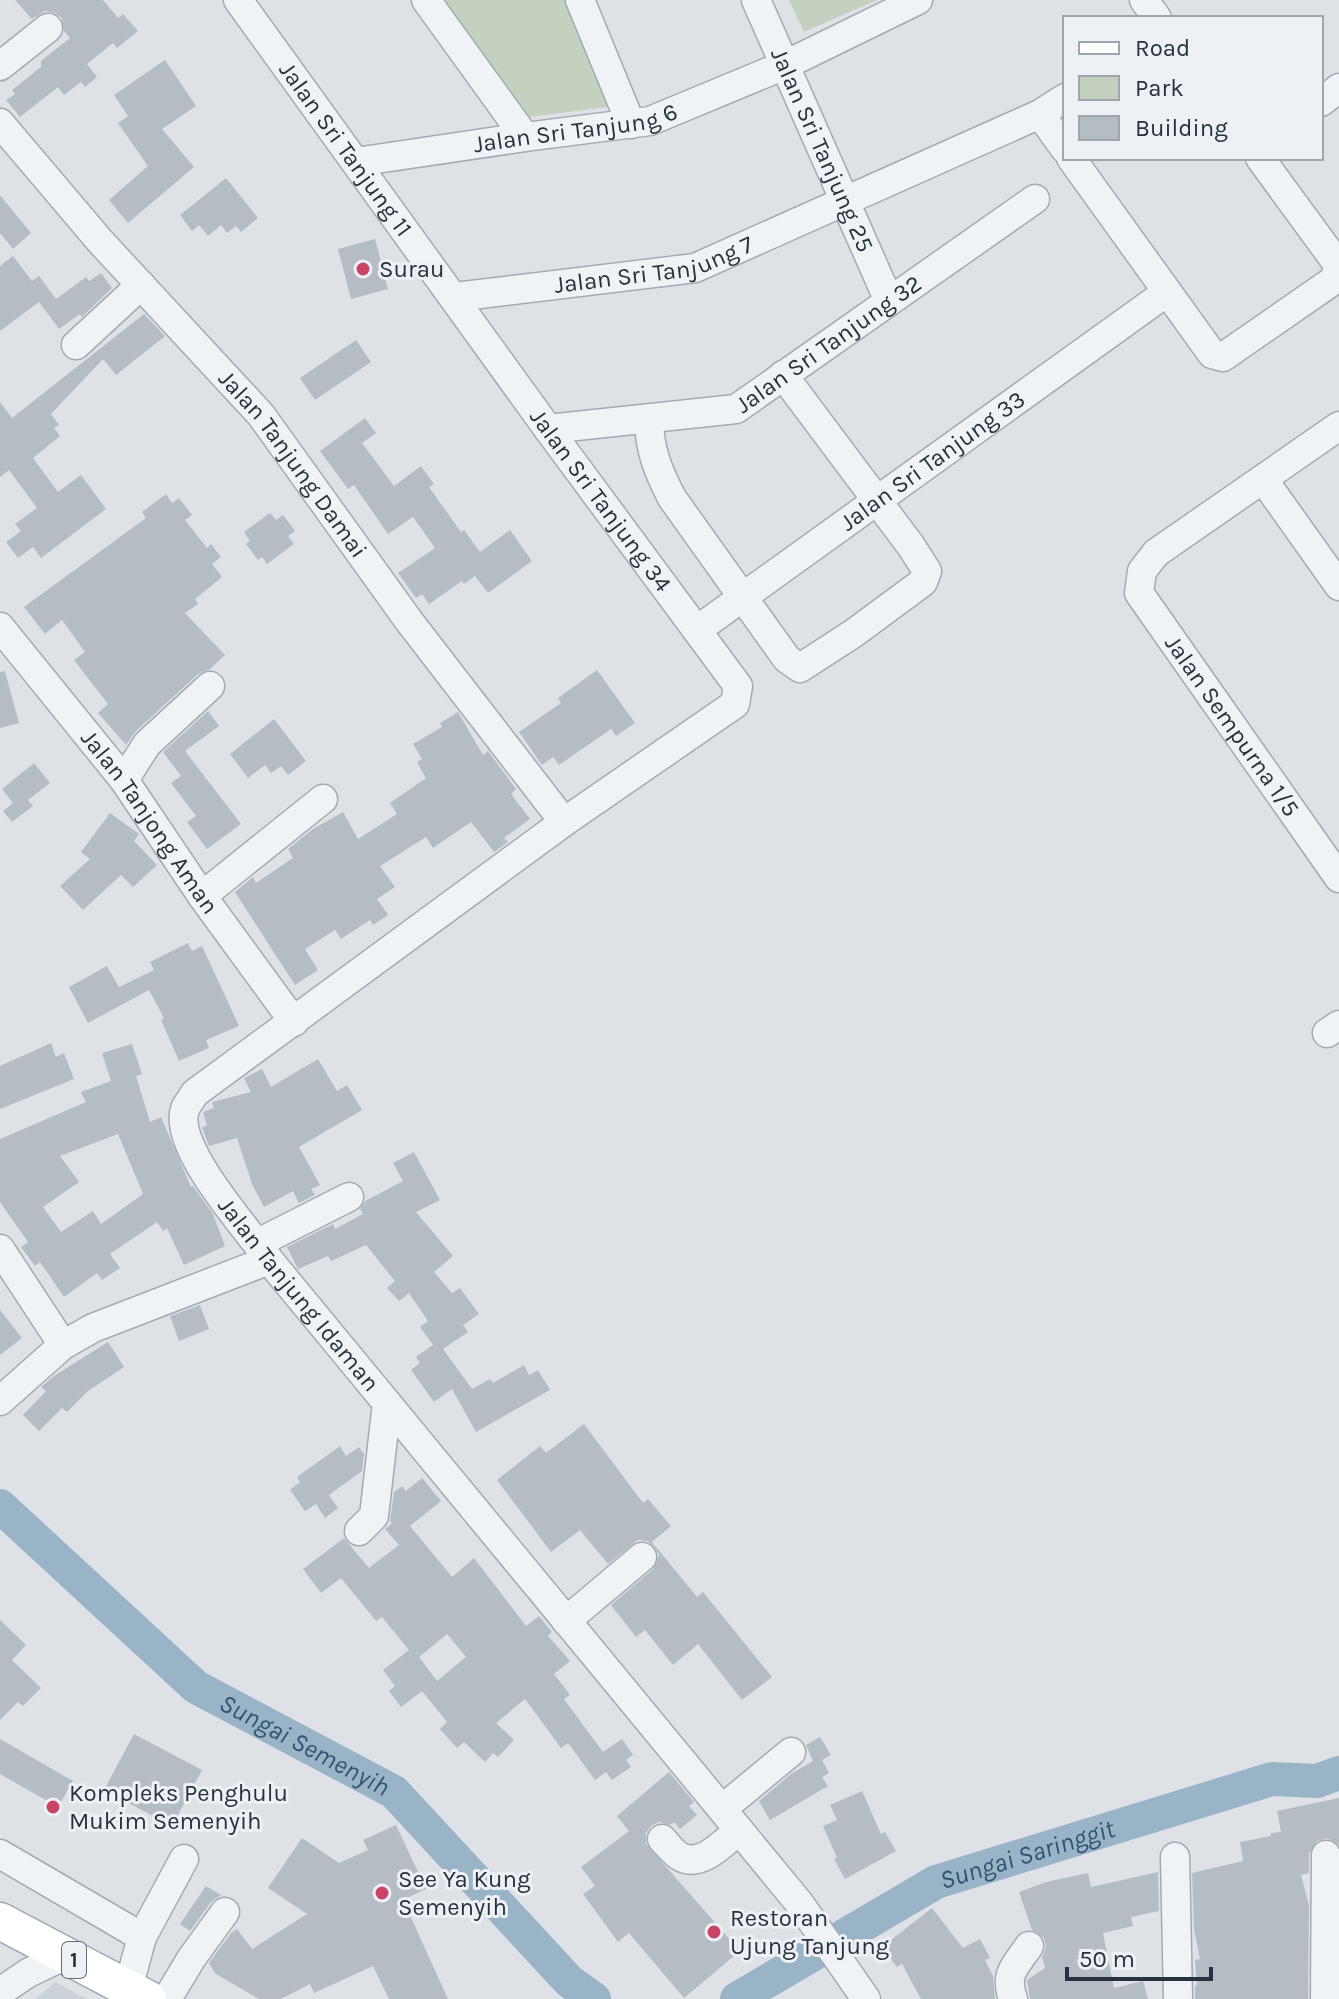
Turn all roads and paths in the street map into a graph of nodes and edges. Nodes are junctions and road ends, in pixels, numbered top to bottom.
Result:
1 (238, 0) edge
2 (426, 0) edge
3 (580, 0) edge
4 (756, 0) edge
5 (918, 0) edge
6 (48, 28) dead end
7 (785, 65) junction
8 (0, 66) edge
9 (1339, 88) edge
10 (1063, 99) edge
11 (1323, 100) edge
12 (1040, 114) junction
13 (0, 123) edge
14 (631, 124) junction
15 (525, 137) junction
16 (1063, 146) edge
17 (1072, 160) edge
18 (1261, 160) edge
19 (356, 162) junction
20 (844, 199) junction
21 (1035, 199) dead end
22 (1338, 273) edge
23 (141, 285) junction
24 (1167, 292) junction
25 (455, 297) junction
26 (889, 301) junction
27 (76, 345) dead end
28 (783, 375) junction
29 (649, 419) junction
30 (1339, 426) edge
31 (548, 429) junction
32 (1263, 479) junction
33 (877, 502) junction
34 (1339, 586) edge
35 (743, 597) junction
36 (0, 627) edge
37 (697, 630) junction
38 (210, 686) dead end
39 (735, 704) joint
40 (124, 780) junction
41 (323, 799) dead end
42 (564, 822) junction
43 (1339, 878) edge
44 (202, 896) junction
45 (294, 1022) junction
46 (349, 1197) dead end
47 (0, 1249) edge
48 (264, 1252) junction
49 (63, 1345) junction
50 (0, 1401) edge
51 (387, 1403) junction
52 (359, 1531) dead end
53 (642, 1557) dead end
54 (566, 1621) junction
55 (791, 1752) dead end
56 (730, 1820) junction
57 (662, 1839) dead end
58 (0, 1854) edge
59 (1326, 1855) dead end
60 (1175, 1857) dead end
61 (184, 1859) dead end
62 (225, 1912) dead end
63 (0, 1921) edge
64 (142, 1937) junction
65 (1029, 1946) dead end
66 (66, 1955) junction
67 (0, 1992) edge
68 (138, 1994) edge
69 (865, 1997) edge
70 (167, 1999) edge
71 (1013, 1999) edge
72 (1178, 1999) edge
73 (1325, 1999) edge

1 - 19 street, Jalan Sri Tanjung 11
2 - 15 street
3 - 14 street
4 - 7 street, Jalan Sri Tanjung 25
5 - 7 street, Jalan Sri Tanjung 6
6 - 8 street
7 - 14 street, Jalan Sri Tanjung 6
7 - 20 street, Jalan Sri Tanjung 25
9 - 11 street
10 - 12 street, Jalan Sri Tanjung 7
12 - 16 street
12 - 20 street, Jalan Sri Tanjung 7
13 - 23 street, Jalan Tanjung Damai
14 - 15 street, Jalan Sri Tanjung 6
15 - 19 street, Jalan Sri Tanjung 6
17 - 24 street
18 - 22 street
19 - 25 street, Jalan Sri Tanjung 11
20 - 25 street, Jalan Sri Tanjung 7
20 - 26 street, Jalan Sri Tanjung 25
21 - 26 street, Jalan Sri Tanjung 32
22 - 24 street
23 - 27 street
23 - 42 street, Jalan Tanjung Damai
24 - 33 street, Jalan Sri Tanjung 33
25 - 31 street, Jalan Sri Tanjung 34
26 - 28 street, Jalan Sri Tanjung 32
28 - 29 street, Jalan Sri Tanjung 32
28 - 33 street
29 - 31 street, Jalan Sri Tanjung 32
29 - 35 street
30 - 32 street
31 - 37 street, Jalan Sri Tanjung 34
32 - 34 street
32 - 43 street, Jalan Sempurna 1/5
33 - 35 street, Jalan Sri Tanjung 33
33 - 35 street
35 - 37 street, Jalan Sri Tanjung 33
36 - 40 street, Jalan Tanjong Aman
37 - 39 street, Jalan Sri Tanjung 34
38 - 40 street
39 - 42 street, Jalan Tanjung Idaman
40 - 44 street, Jalan Tanjong Aman
41 - 44 street
42 - 45 street, Jalan Tanjung Idaman
44 - 45 street, Jalan Tanjong Aman
45 - 48 street, Jalan Tanjung Idaman
46 - 48 street
47 - 49 street
48 - 49 street
48 - 51 street, Jalan Tanjung Idaman
49 - 50 street
51 - 52 street
51 - 54 street, Jalan Tanjung Idaman
53 - 54 street
54 - 56 street, Jalan Tanjung Idaman
55 - 56 street
56 - 57 street
56 - 69 street, Jalan Tanjung Idaman
58 - 64 street
59 - 73 street
60 - 72 street
61 - 64 street
62 - 70 street
63 - 66 main road, 1
64 - 68 street
65 - 71 street
66 - 67 street
66 - 68 main road, 1

